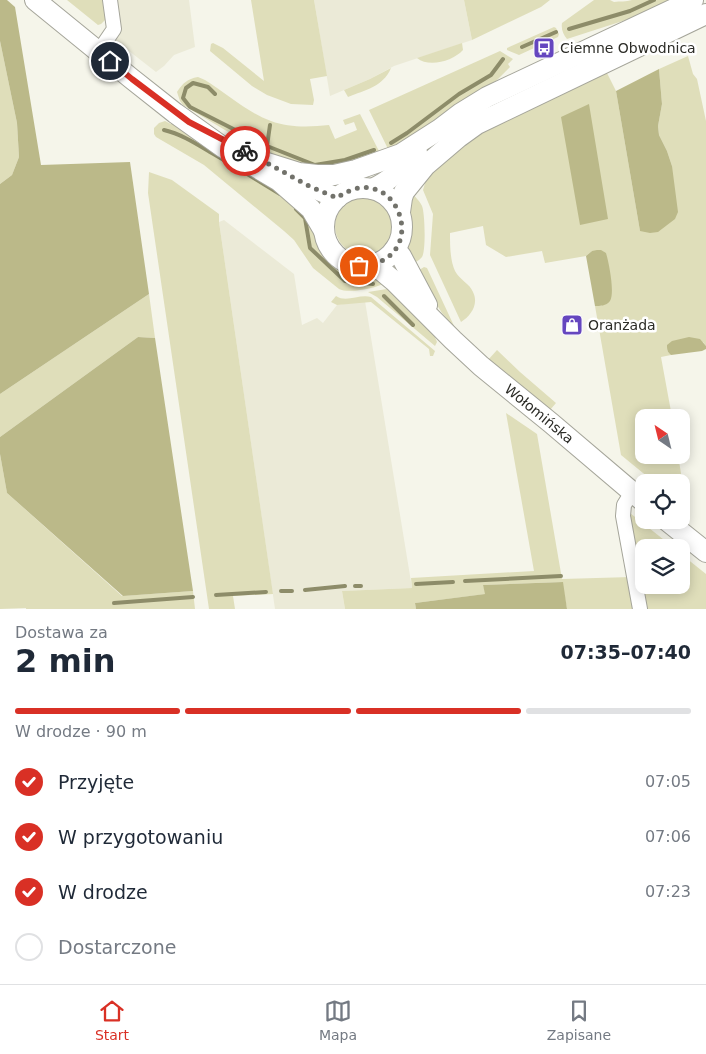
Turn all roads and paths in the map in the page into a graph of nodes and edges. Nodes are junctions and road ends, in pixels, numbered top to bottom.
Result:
1 (35, 0) edge
2 (110, 0) edge
3 (694, 0) edge
4 (706, 14) edge
5 (99, 51) junction
6 (189, 122) junction
7 (440, 129) junction
8 (264, 162) junction
9 (372, 189) junction
10 (337, 198) junction
11 (400, 212) junction
12 (324, 231) junction
13 (395, 249) junction
14 (370, 265) junction
15 (438, 324) junction
16 (635, 494) edge
17 (635, 499) edge
18 (677, 529) edge
19 (706, 552) edge
20 (640, 609) edge

1 - 5 main road
2 - 5 street
3 - 7 main road
4 - 11 main road
5 - 6 main road
6 - 8 main road
6 - 12 main road
7 - 8 main road
7 - 9 main road
8 - 10 main road
9 - 10 main road
9 - 11 main road
10 - 12 main road
11 - 13 main road
12 - 14 main road
13 - 14 main road
13 - 15 main road, Wołomińska
14 - 15 main road, Wołomińska
15 - 16 main road, Wołomińska
17 - 20 street
18 - 19 main road

